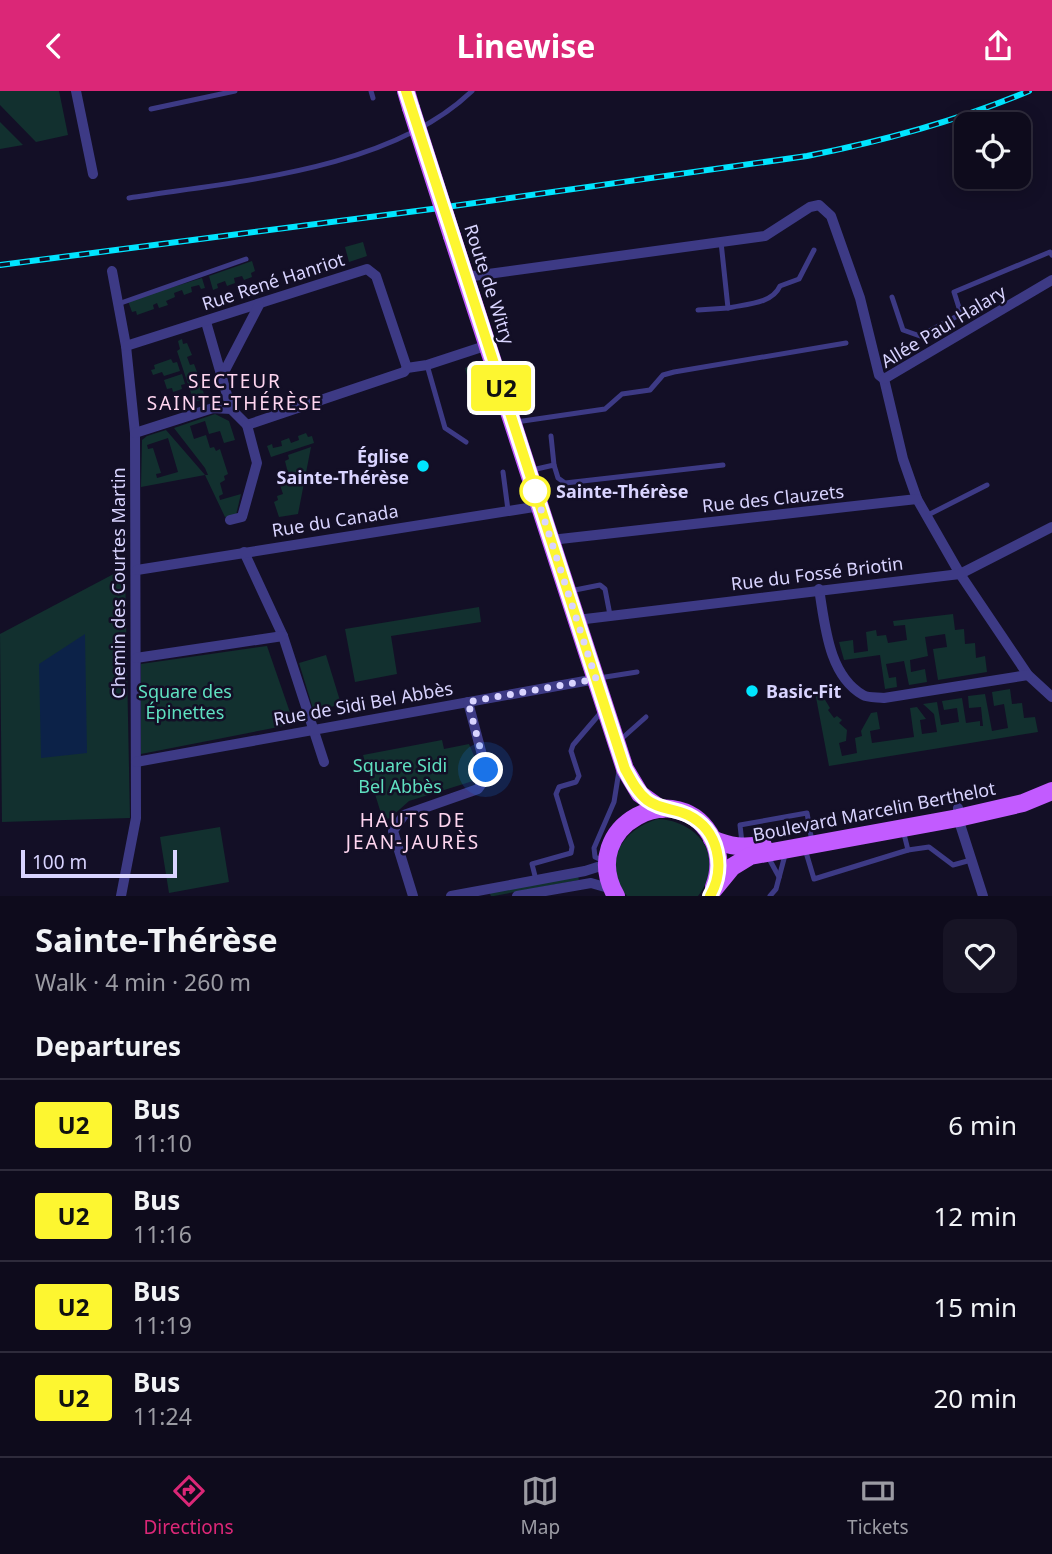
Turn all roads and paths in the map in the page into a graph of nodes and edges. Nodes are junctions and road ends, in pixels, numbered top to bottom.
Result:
1 (76, 91) edge
2 (234, 91) edge
3 (472, 91) edge
4 (408, 100) edge
5 (151, 109) dead end
6 (93, 174) dead end
7 (129, 198) dead end
8 (721, 242) junction
9 (814, 250) dead end
10 (1052, 255) edge
11 (246, 259) dead end
12 (112, 271) dead end
13 (466, 277) junction
14 (1052, 280) edge
15 (892, 297) dead end
16 (118, 304) junction
17 (259, 305) junction
18 (728, 308) junction
19 (698, 310) dead end
20 (206, 322) junction
21 (846, 343) dead end
22 (488, 345) junction
23 (125, 346) junction
24 (427, 365) junction
25 (407, 368) junction
26 (222, 376) junction
27 (884, 379) junction
28 (231, 409) junction
29 (513, 423) junction
30 (247, 425) junction
31 (135, 433) junction
32 (551, 436) dead end
33 (466, 442) dead end
34 (554, 465) junction
35 (723, 465) dead end
36 (528, 471) junction
37 (503, 472) dead end
38 (987, 485) dead end
39 (917, 499) junction
40 (540, 506) junction
41 (508, 510) junction
42 (926, 516) junction
43 (230, 520) dead end
44 (1052, 527) edge
45 (551, 540) junction
46 (244, 552) junction
47 (137, 570) junction
48 (960, 574) junction
49 (819, 590) junction
50 (568, 592) junction
51 (610, 615) junction
52 (577, 619) junction
53 (283, 636) junction
54 (136, 657) junction
55 (637, 672) dead end
56 (1028, 675) junction
57 (596, 679) junction
58 (1052, 697) edge
59 (468, 702) junction
60 (605, 708) junction
61 (646, 717) dead end
62 (314, 730) junction
63 (621, 755) junction
64 (136, 762) junction
65 (324, 762) dead end
66 (1052, 779) edge
67 (1052, 791) edge
68 (661, 809) junction
69 (958, 813) junction
70 (625, 824) junction
71 (903, 828) junction
72 (712, 839) junction
73 (799, 843) junction
74 (755, 849) junction
75 (908, 851) junction
76 (971, 860) junction
77 (607, 863) junction
78 (779, 877) junction
79 (536, 880) junction
80 (614, 892) edge
81 (712, 893) edge
82 (121, 896) edge
83 (413, 896) edge
84 (451, 896) edge
85 (517, 896) edge
86 (770, 896) edge
87 (983, 896) edge

1 - 6 street
2 - 5 lane
3 - 7 lane
4 - 13 main road, Route de Witry, bridge
8 - 13 street
8 - 18 lane
8 - 27 street
9 - 18 lane
10 - 15 lane
11 - 16 lane
12 - 16 street, Chemin des Courtes Martin
13 - 22 main road, Route de Witry
14 - 27 street, Allée Paul Halary
16 - 23 street, Chemin des Courtes Martin
17 - 20 street, Rue René Hanriot
17 - 25 street, Rue René Hanriot
17 - 26 street
18 - 19 lane
20 - 23 street, Rue René Hanriot
20 - 26 street
21 - 29 lane
22 - 24 street
22 - 29 main road, Route de Witry
23 - 31 street, Chemin des Courtes Martin
24 - 25 street
24 - 33 lane
25 - 30 street
26 - 28 street
27 - 39 street, Allée Paul Halary
28 - 30 street
28 - 31 street
29 - 36 main road, Route de Witry
30 - 43 street
31 - 47 street, Chemin des Courtes Martin
32 - 34 lane
34 - 35 lane
34 - 36 lane
36 - 40 main road, Route de Witry
37 - 41 lane
38 - 42 lane
39 - 42 street, Allée Paul Halary
39 - 45 street, Rue des Clauzets
40 - 41 street, Rue du Canada
40 - 45 main road, Route de Witry
41 - 46 street, Rue du Canada
42 - 48 street, Allée Paul Halary
44 - 48 street, Rue du Fossé Briotin
45 - 50 main road, Route de Witry
46 - 47 street, Rue du Canada
46 - 53 street
47 - 54 street, Chemin des Courtes Martin
48 - 49 street, Rue du Fossé Briotin
48 - 56 street, Allée Paul Halary
49 - 51 street, Rue du Fossé Briotin
49 - 56 street
50 - 51 lane
50 - 52 main road, Route de Witry
51 - 52 street, Rue du Fossé Briotin
52 - 57 main road, Route de Witry
53 - 54 street
53 - 62 street
54 - 64 street, Chemin des Courtes Martin
55 - 57 lane
56 - 58 street, Allée Paul Halary
57 - 59 street, Rue de Sidi Bel Abbès
57 - 60 main road, Route de Witry
59 - 62 street, Rue de Sidi Bel Abbès
59 - 83 street
60 - 63 main road, Route de Witry
60 - 79 lane
61 - 63 lane
62 - 64 street, Rue de Sidi Bel Abbès
62 - 65 street
63 - 68 main road, Route de Witry
63 - 70 main road, Route de Witry
63 - 77 lane
64 - 82 street, Chemin des Courtes Martin
66 - 69 main road, Boulevard Marcelin Berthelot
67 - 69 main road, Boulevard Marcelin Berthelot
68 - 70 main road
68 - 72 main road
69 - 71 main road, Boulevard Marcelin Berthelot
69 - 73 main road, Boulevard Marcelin Berthelot
69 - 76 street
70 - 77 main road
71 - 73 main road, Boulevard Marcelin Berthelot
71 - 75 lane
72 - 74 main road, Boulevard Marcelin Berthelot
72 - 81 main road
73 - 74 main road, Boulevard Marcelin Berthelot
73 - 74 lane
73 - 75 lane
73 - 78 lane
74 - 78 lane
74 - 81 main road, Boulevard Marcelin Berthelot
75 - 76 lane
76 - 87 street
77 - 79 street
77 - 80 main road
78 - 86 lane
79 - 84 street
80 - 85 street

